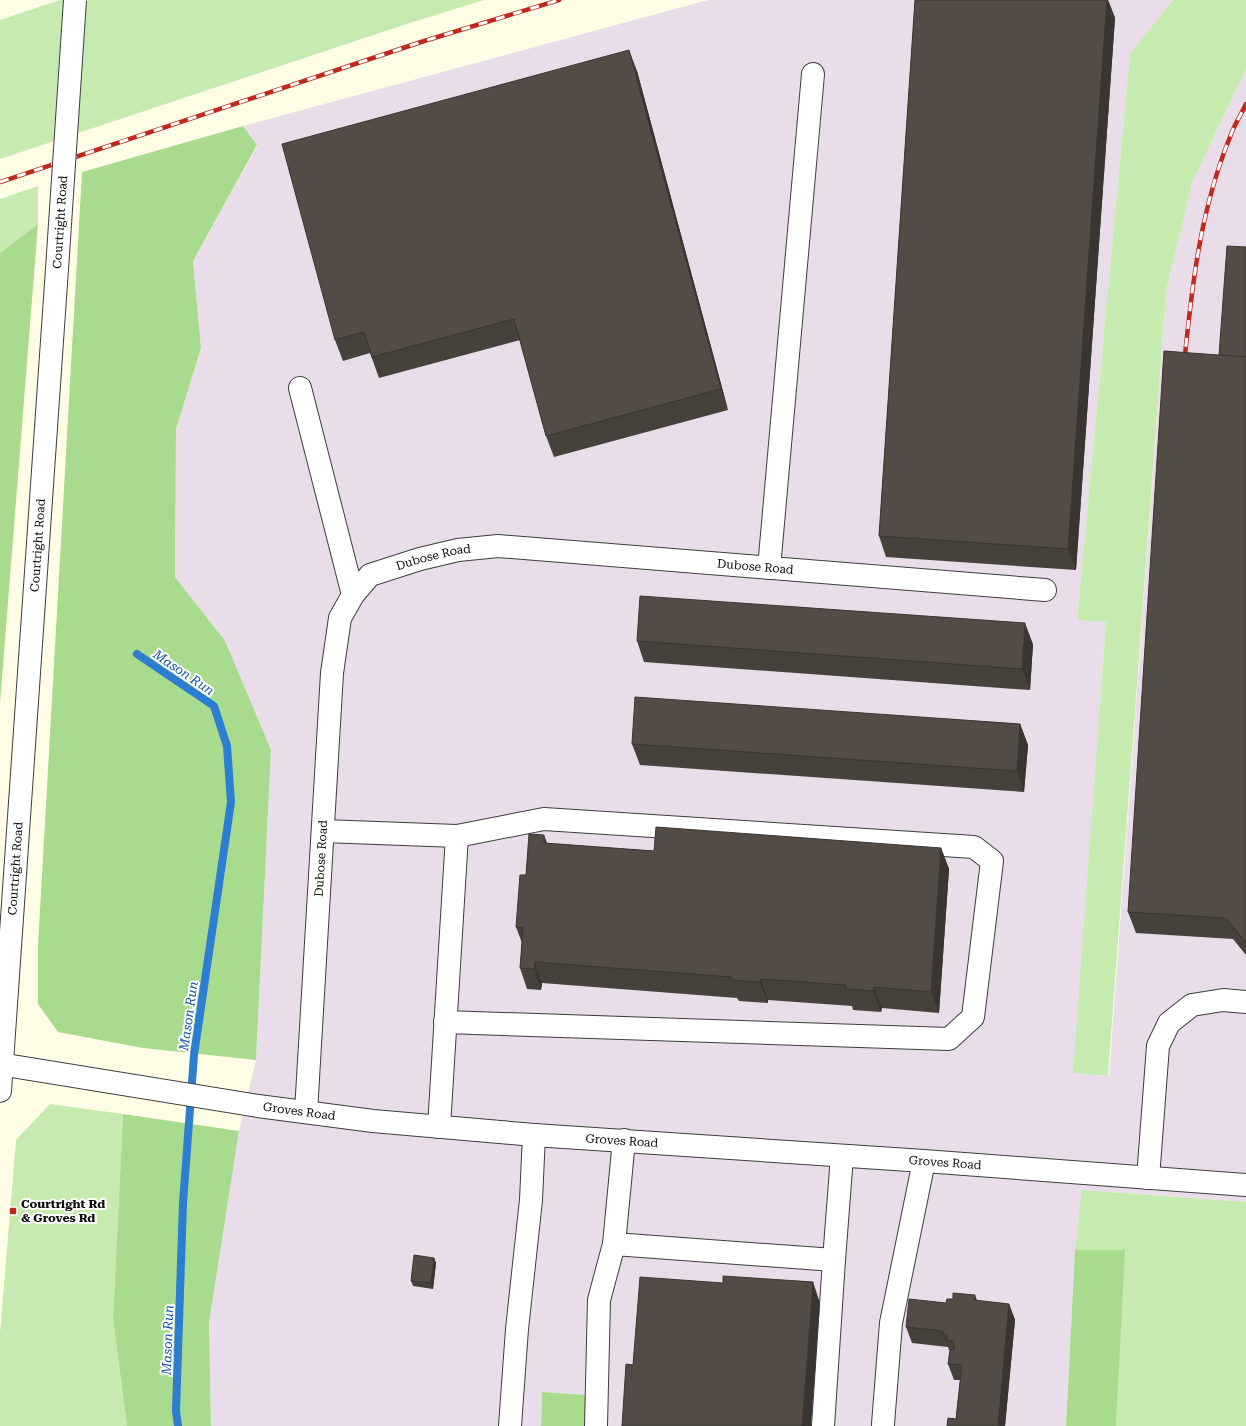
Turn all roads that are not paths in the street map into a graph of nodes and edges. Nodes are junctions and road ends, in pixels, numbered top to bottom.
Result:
1 (74, 0) edge
2 (813, 74) dead end
3 (300, 388) dead end
4 (769, 568) junction
5 (1045, 590) dead end
6 (353, 595) junction
7 (323, 831) junction
8 (457, 836) junction
9 (1246, 1002) edge
10 (445, 1022) junction
11 (1, 1064) edge
12 (0, 1091) edge
13 (306, 1112) junction
14 (439, 1127) junction
15 (534, 1135) junction
16 (624, 1140) junction
17 (842, 1156) junction
18 (924, 1161) junction
19 (1148, 1178) junction
20 (1246, 1185) edge
21 (614, 1244) junction
22 (834, 1260) junction
23 (883, 1424) dead end
24 (510, 1426) edge
25 (596, 1426) edge
26 (823, 1426) edge

1 - 11 street, Courtright Road, bridge
2 - 4 street
3 - 6 street
4 - 5 street, Dubose Road
4 - 6 street, Dubose Road
6 - 7 street, Dubose Road
7 - 8 street
7 - 13 street, Dubose Road
8 - 10 street
8 - 10 street
9 - 19 street
10 - 14 street
11 - 12 street, Courtright Road
11 - 13 street, Groves Road
13 - 14 street, Groves Road
14 - 15 street, Groves Road
15 - 16 street, Groves Road
15 - 24 street
16 - 17 street, Groves Road
16 - 21 street
17 - 18 street, Groves Road
17 - 22 street
18 - 19 street, Groves Road
18 - 23 street
19 - 20 street, Groves Road
21 - 22 street
21 - 25 street
22 - 26 street

